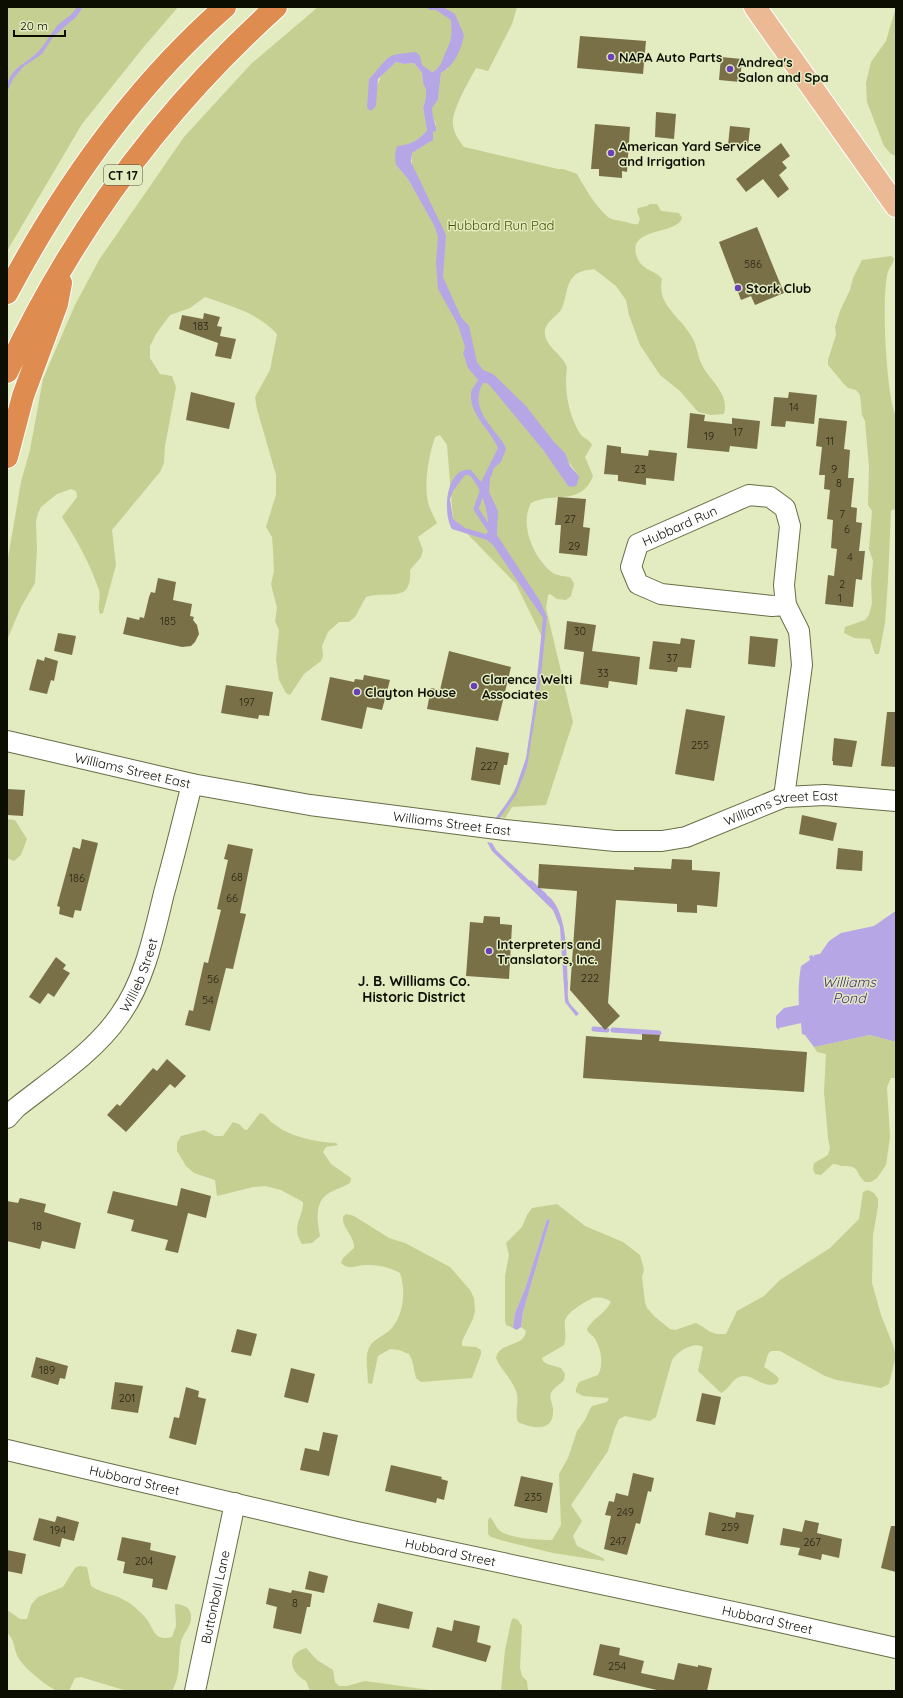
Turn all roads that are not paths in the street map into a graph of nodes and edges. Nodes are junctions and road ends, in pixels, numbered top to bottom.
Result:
1 (210, 7) edge
2 (224, 7) edge
3 (276, 7) edge
4 (755, 7) edge
5 (191, 40) junction
6 (896, 206) edge
7 (63, 265) junction
8 (7, 293) edge
9 (7, 372) edge
10 (7, 457) edge
11 (786, 605) junction
12 (7, 741) edge
13 (192, 784) junction
14 (784, 797) junction
15 (896, 801) edge
16 (7, 1118) edge
17 (7, 1450) edge
18 (235, 1503) junction
19 (896, 1648) edge
20 (195, 1691) edge

1 - 5 highway
2 - 5 highway, CT 17
3 - 7 highway, CT 17
4 - 6 main road
5 - 8 highway, CT 17
7 - 9 highway, CT 17
7 - 10 highway
11 - 11 street, Hubbard Run
11 - 14 street, Hubbard Run
12 - 13 street, Williams Street East
13 - 14 street, Williams Street East
13 - 16 street, Willieb Street
14 - 15 street, Williams Street East
17 - 18 street, Hubbard Street
18 - 19 street, Hubbard Street
18 - 20 street, Buttonball Lane

